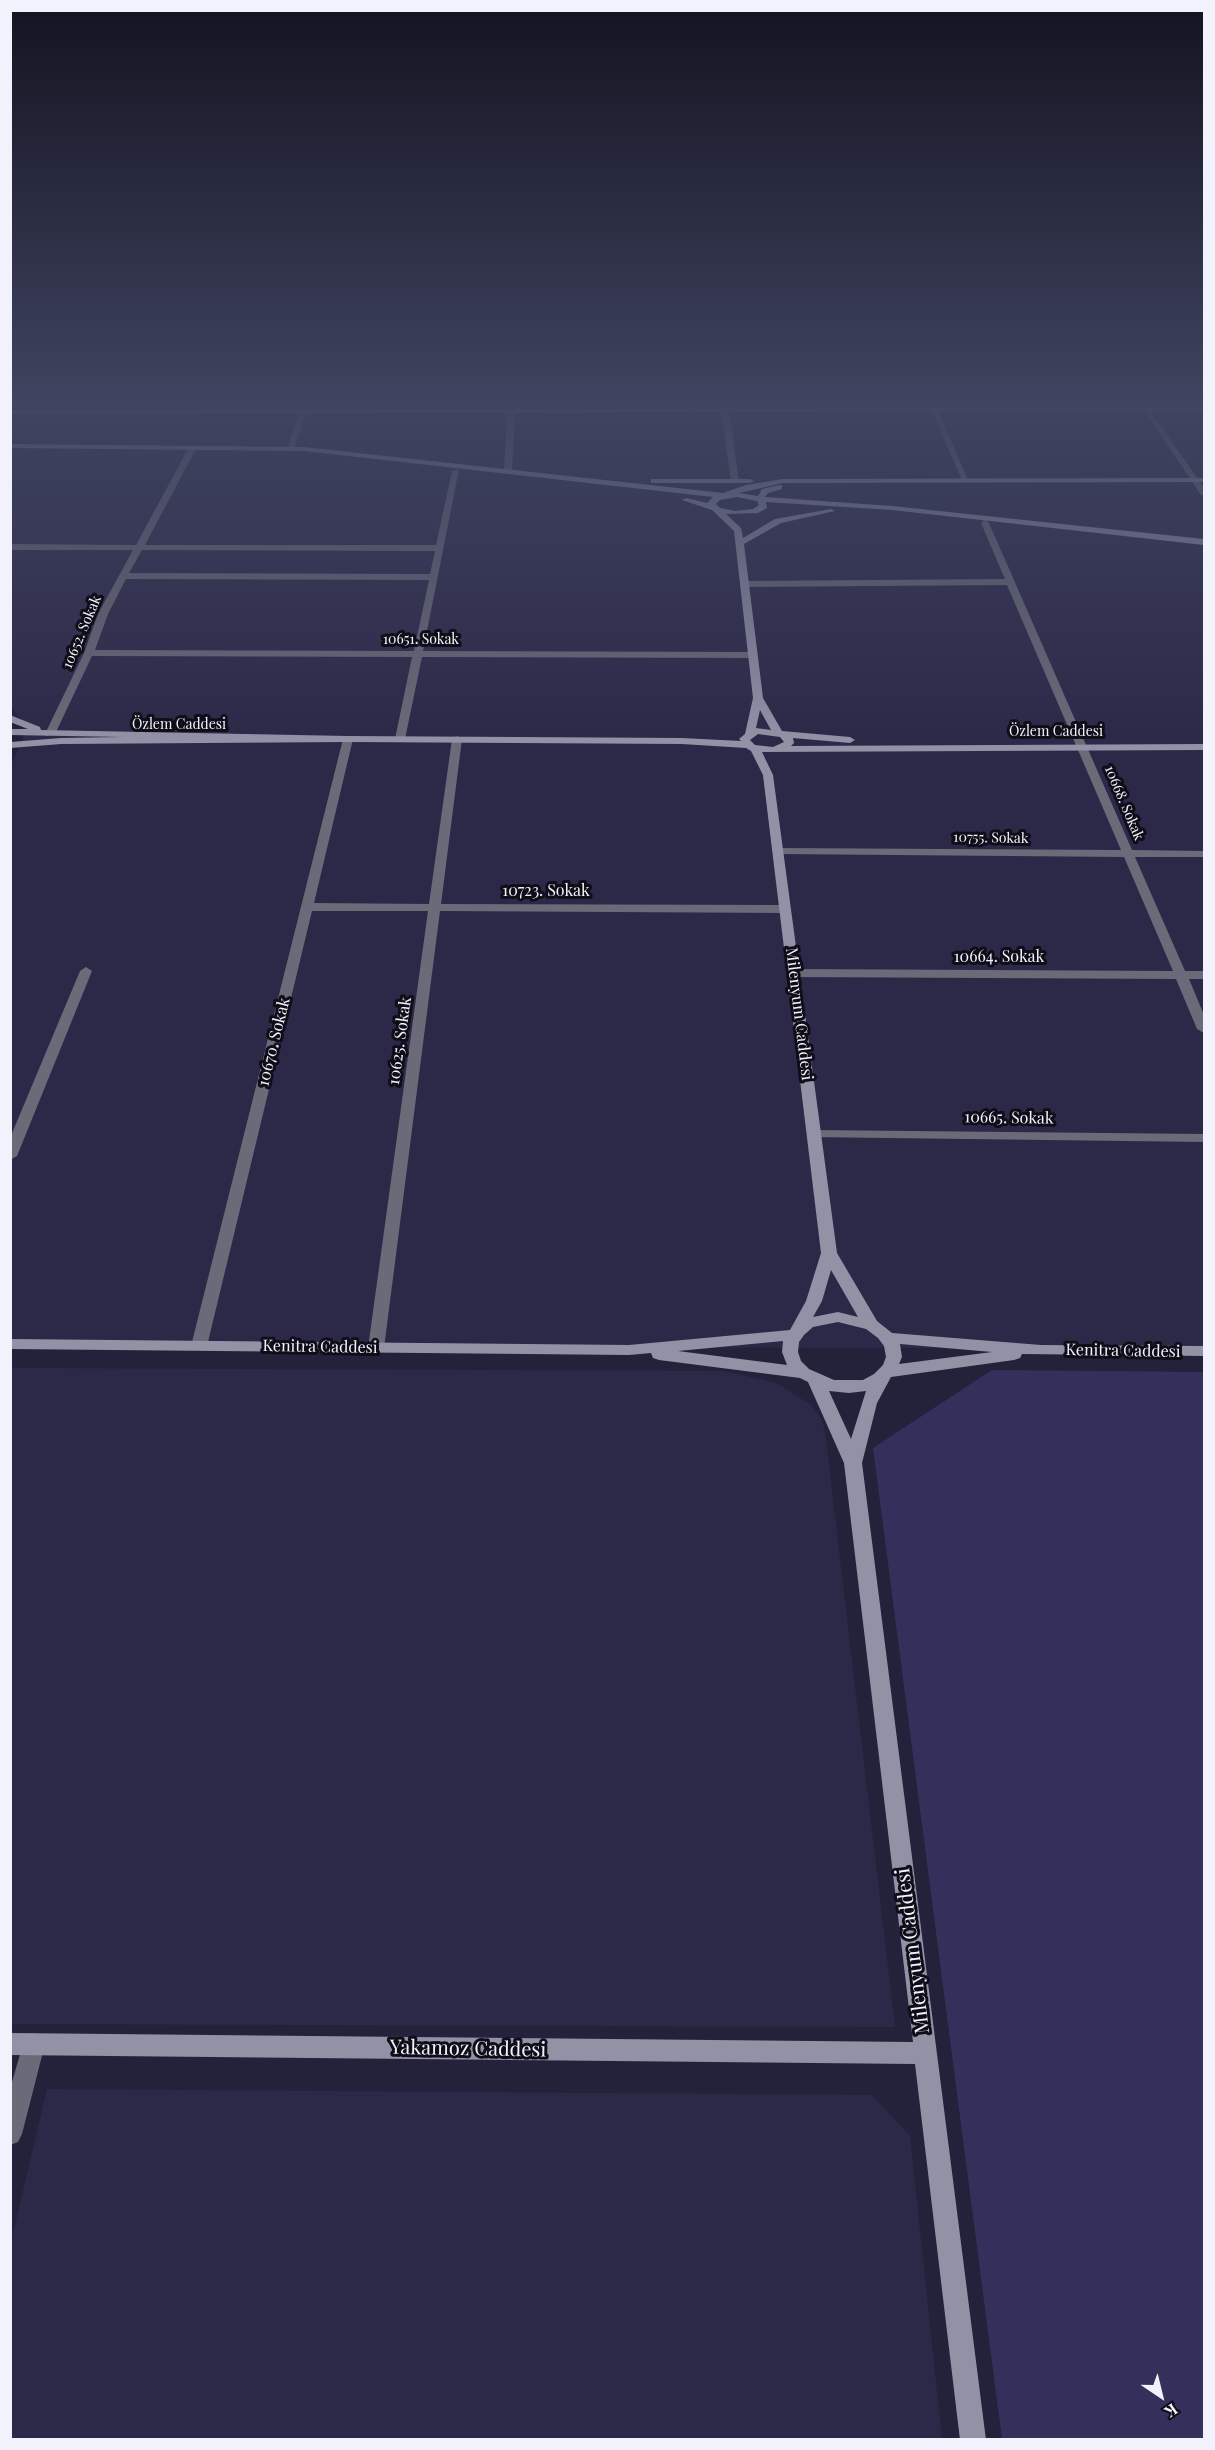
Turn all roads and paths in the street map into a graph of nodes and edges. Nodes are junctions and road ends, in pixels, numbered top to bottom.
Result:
1 (157, 513) edge
2 (447, 513) edge
3 (705, 513) edge
4 (722, 513) edge
5 (751, 513) edge
6 (822, 513) edge
7 (894, 513) edge
8 (942, 513) edge
9 (985, 523) junction
10 (739, 537) junction
11 (1204, 542) edge
12 (10, 547) edge
13 (138, 548) junction
14 (440, 548) junction
15 (1204, 550) edge
16 (123, 576) junction
17 (434, 577) junction
18 (1011, 582) junction
19 (744, 584) junction
20 (89, 653) junction
21 (418, 654) junction
22 (753, 655) junction
23 (758, 698) junction
24 (10, 718) edge
25 (10, 732) edge
26 (781, 733) junction
27 (50, 734) junction
28 (348, 739) junction
29 (400, 739) junction
30 (457, 740) junction
31 (750, 740) junction
32 (61, 741) junction
33 (10, 745) edge
34 (907, 746) junction
35 (1084, 747) junction
36 (1204, 747) edge
37 (779, 749) junction
38 (10, 758) edge
39 (768, 775) junction
40 (778, 851) junction
41 (1130, 854) junction
42 (1204, 854) edge
43 (307, 907) junction
44 (435, 908) junction
45 (785, 909) junction
46 (86, 971) dead end
47 (793, 973) junction
48 (1181, 975) junction
49 (1204, 975) edge
50 (1204, 1029) edge
51 (814, 1134) junction
52 (1204, 1138) edge
53 (10, 1156) edge
54 (829, 1252) junction
55 (871, 1325) junction
56 (796, 1333) junction
57 (887, 1338) junction
58 (10, 1344) edge
59 (199, 1346) junction
60 (376, 1348) junction
61 (629, 1350) junction
62 (1041, 1350) junction
63 (1204, 1352) edge
64 (883, 1375) junction
65 (809, 1377) junction
66 (853, 1463) junction
67 (10, 2044) edge
68 (34, 2044) junction
69 (925, 2054) junction
70 (10, 2134) edge
71 (973, 2439) edge

1 - 13 street, 10652. Sokak
2 - 14 street
3 - 10 street
4 - 10 street
5 - 10 street
6 - 10 street
7 - 9 street
8 - 11 street
9 - 15 street
9 - 18 street, 10668. Sokak
10 - 19 street
12 - 13 street
13 - 14 street
13 - 16 street, 10652. Sokak
14 - 17 street
16 - 17 street
16 - 20 street, 10652. Sokak
17 - 21 street
18 - 19 street
18 - 35 street, 10668. Sokak
19 - 22 street
20 - 21 street, 10651. Sokak
20 - 27 street, 10652. Sokak
21 - 22 street, 10651. Sokak
21 - 29 street
22 - 23 street
23 - 26 street
23 - 31 street
24 - 27 street
25 - 27 street, Özlem Caddesi
26 - 31 street, Özlem Caddesi
26 - 34 street, Özlem Caddesi
26 - 37 street
27 - 28 street, Özlem Caddesi
28 - 29 street, Özlem Caddesi
28 - 32 street, Özlem Caddesi
28 - 43 street, 10670. Sokak
29 - 30 street, Özlem Caddesi
30 - 31 street, Özlem Caddesi
30 - 44 street, 10625. Sokak
31 - 37 street, Özlem Caddesi
31 - 39 street
32 - 33 street, Özlem Caddesi
32 - 38 street
34 - 35 street, Özlem Caddesi
34 - 37 street, Özlem Caddesi
35 - 36 street, Özlem Caddesi
35 - 41 street, 10668. Sokak
37 - 39 street
39 - 40 street, Milenyum Caddesi
40 - 41 street, 10755. Sokak
40 - 45 street, Milenyum Caddesi
41 - 42 street, 10755. Sokak
41 - 48 street, 10668. Sokak
43 - 44 street, 10723. Sokak
43 - 59 street, 10670. Sokak
44 - 45 street, 10723. Sokak
44 - 60 street, 10625. Sokak
45 - 47 street, Milenyum Caddesi
46 - 53 street
47 - 48 street, 10664. Sokak
47 - 51 street, Milenyum Caddesi
48 - 49 street, 10664. Sokak
48 - 50 street, 10668. Sokak
51 - 52 street, 10665. Sokak
51 - 54 street, Milenyum Caddesi
54 - 55 street
54 - 56 street
55 - 56 street
55 - 57 street
56 - 61 street
56 - 65 street
57 - 62 street
57 - 64 street
58 - 59 street, Kenitra Caddesi
59 - 60 street, Kenitra Caddesi
60 - 61 street, Kenitra Caddesi
61 - 65 street
62 - 63 street, Kenitra Caddesi
62 - 64 street
64 - 65 street
64 - 66 street
65 - 66 street
66 - 69 street, Milenyum Caddesi
67 - 68 street, Yakamoz Caddesi
68 - 69 street, Yakamoz Caddesi
68 - 70 street
69 - 71 street, Milenyum Caddesi

